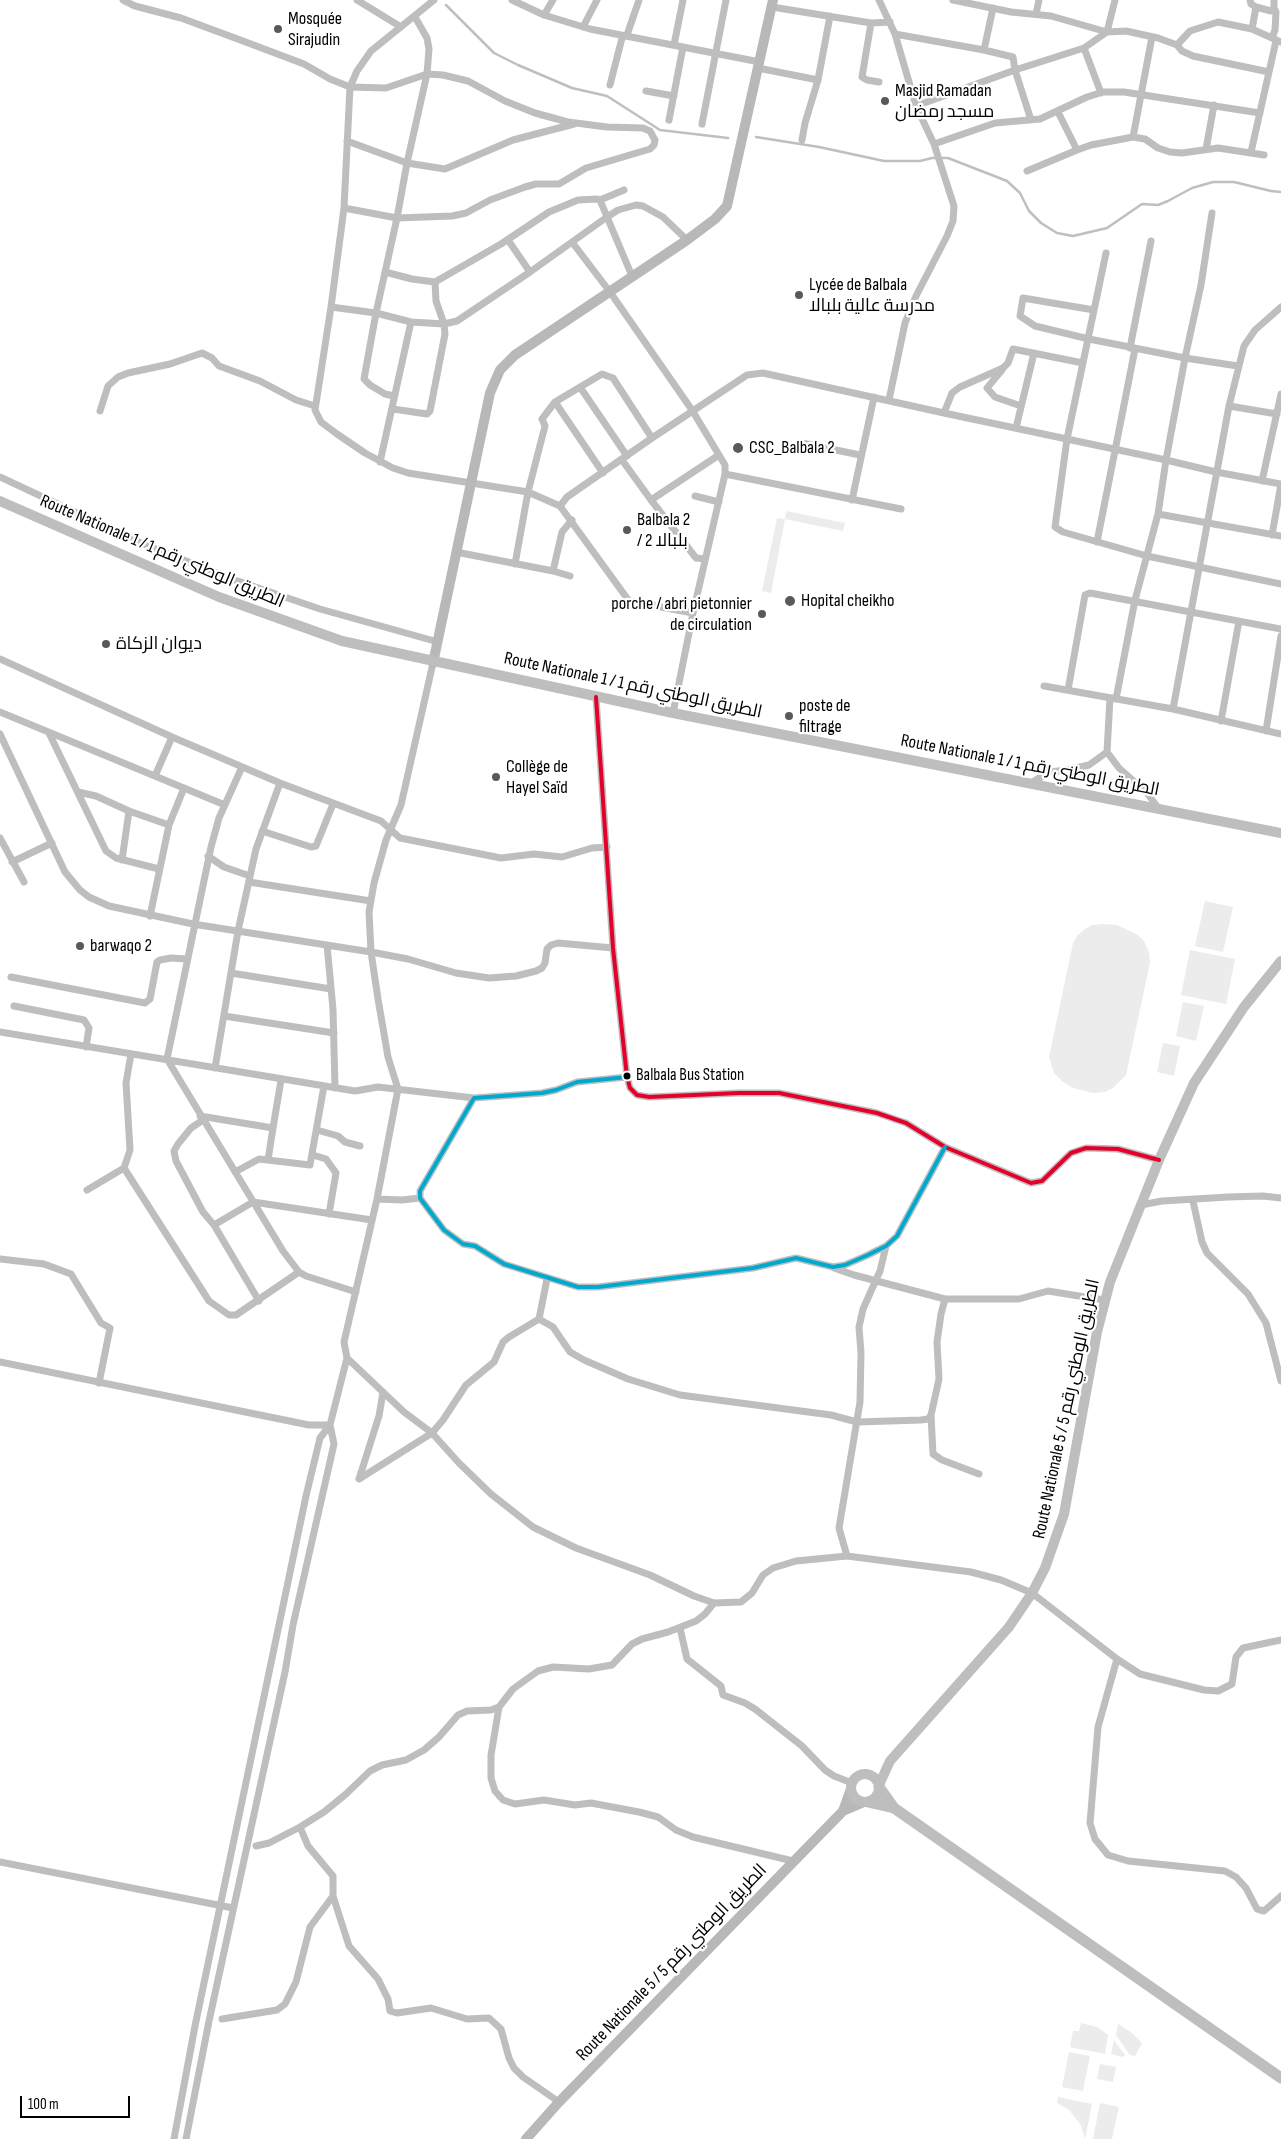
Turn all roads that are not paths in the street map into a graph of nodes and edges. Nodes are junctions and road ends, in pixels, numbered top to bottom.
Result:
1 (123, 0) edge
2 (358, 0) edge
3 (512, 0) edge
4 (553, 0) edge
5 (597, 0) edge
6 (639, 0) edge
7 (683, 0) edge
8 (726, 0) edge
9 (958, 0) edge
10 (1039, 0) edge
11 (1115, 0) edge
12 (1250, 0) edge
13 (889, 1) edge
14 (428, 2) edge
15 (880, 3) edge
16 (772, 4) edge
17 (1274, 4) edge
18 (1256, 7) junction
19 (993, 8) junction
20 (1036, 14) junction
21 (544, 15) junction
22 (830, 16) junction
23 (415, 17) junction
24 (890, 22) junction
25 (871, 23) junction
26 (401, 27) junction
27 (583, 27) junction
28 (1252, 29) junction
29 (1107, 32) junction
30 (895, 34) junction
31 (627, 35) junction
32 (1152, 36) junction
33 (1276, 40) edge
34 (674, 45) junction
35 (1177, 45) junction
36 (683, 47) junction
37 (1084, 48) junction
38 (984, 50) junction
39 (714, 53) junction
40 (759, 65) junction
41 (1015, 70) junction
42 (1269, 72) junction
43 (427, 74) junction
44 (818, 80) junction
45 (879, 82) dead end
46 (610, 85) dead end
47 (350, 87) junction
48 (646, 91) dead end
49 (1100, 93) junction
50 (1140, 95) junction
51 (674, 96) junction
52 (1214, 105) junction
53 (916, 106) junction
54 (1058, 112) junction
55 (1260, 113) junction
56 (669, 120) dead end
57 (1031, 120) junction
58 (576, 123) junction
59 (702, 124) dead end
60 (1133, 137) junction
61 (802, 140) dead end
62 (347, 141) junction
63 (934, 144) junction
64 (1206, 149) junction
65 (1077, 150) junction
66 (1251, 152) junction
67 (1264, 155) dead end
68 (407, 163) junction
69 (1027, 171) dead end
70 (624, 190) dead end
71 (600, 200) junction
72 (344, 208) junction
73 (1212, 213) dead end
74 (607, 217) junction
75 (397, 218) junction
76 (508, 240) junction
77 (687, 240) junction
78 (1151, 241) dead end
79 (572, 242) junction
80 (1106, 253) dead end
81 (385, 272) junction
82 (530, 272) junction
83 (632, 276) junction
84 (435, 282) junction
85 (610, 292) junction
86 (331, 306) junction
87 (1281, 307) edge
88 (1094, 310) junction
89 (376, 314) junction
90 (411, 322) junction
91 (444, 324) junction
92 (1089, 339) junction
93 (1133, 349) junction
94 (1034, 353) junction
95 (1185, 358) junction
96 (1083, 363) junction
97 (1238, 366) junction
98 (1003, 368) junction
99 (972, 382) junction
100 (580, 387) junction
101 (987, 388) junction
102 (1281, 394) edge
103 (394, 396) junction
104 (874, 397) junction
105 (889, 400) junction
106 (555, 402) junction
107 (314, 406) junction
108 (1021, 406) junction
109 (1229, 406) junction
110 (393, 409) junction
111 (692, 410) junction
112 (1279, 410) edge
113 (100, 412) dead end
114 (944, 413) junction
115 (1016, 428) junction
116 (652, 438) junction
117 (1067, 439) junction
118 (802, 443) dead end
119 (1116, 449) junction
120 (719, 455) junction
121 (860, 455) junction
122 (625, 458) junction
123 (1166, 460) junction
124 (380, 462) junction
125 (1216, 472) junction
126 (603, 473) junction
127 (725, 474) junction
128 (0, 477) edge
129 (1262, 481) junction
130 (470, 482) junction
131 (1281, 484) edge
132 (528, 492) junction
133 (695, 496) dead end
134 (650, 500) junction
135 (852, 500) junction
136 (0, 501) edge
137 (719, 502) junction
138 (560, 506) junction
139 (901, 509) dead end
140 (1158, 514) junction
141 (572, 520) junction
142 (1208, 523) junction
143 (1272, 534) junction
144 (1281, 536) edge
145 (1098, 542) junction
146 (456, 552) junction
147 (1147, 556) junction
148 (706, 559) junction
149 (516, 564) junction
150 (1200, 566) junction
151 (554, 571) junction
152 (570, 576) dead end
153 (1281, 584) edge
154 (1135, 600) junction
155 (1191, 611) junction
156 (693, 613) junction
157 (1239, 621) junction
158 (1281, 629) edge
159 (1281, 636) edge
160 (438, 642) junction
161 (0, 659) edge
162 (433, 662) junction
163 (1044, 686) dead end
164 (1068, 690) junction
165 (596, 697) junction
166 (1113, 698) junction
167 (1173, 709) junction
168 (0, 712) edge
169 (673, 713) junction
170 (1221, 722) junction
171 (1266, 731) junction
172 (49, 733) junction
173 (0, 734) edge
174 (1281, 734) edge
175 (172, 738) junction
176 (1107, 752) junction
177 (242, 767) junction
178 (155, 776) junction
179 (280, 783) junction
180 (1031, 783) junction
181 (184, 788) junction
182 (78, 792) junction
183 (333, 804) junction
184 (225, 805) junction
185 (1160, 809) junction
186 (129, 811) junction
187 (169, 825) junction
188 (390, 829) junction
189 (262, 831) junction
190 (1281, 833) edge
191 (0, 838) edge
192 (52, 843) junction
193 (607, 847) junction
194 (208, 856) junction
195 (122, 860) junction
196 (12, 862) junction
197 (159, 869) junction
198 (250, 879) junction
199 (24, 882) dead end
200 (371, 901) junction
201 (150, 916) junction
202 (193, 924) junction
203 (238, 931) junction
204 (327, 946) junction
205 (613, 948) junction
206 (371, 952) junction
207 (186, 959) junction
208 (1281, 961) edge
209 (231, 973) junction
210 (11, 977) dead end
211 (331, 989) junction
212 (14, 1006) dead end
213 (224, 1016) junction
214 (0, 1032) edge
215 (334, 1033) junction
216 (86, 1047) junction
217 (131, 1054) junction
218 (167, 1059) junction
219 (215, 1068) junction
220 (627, 1077) junction
221 (281, 1080) junction
222 (324, 1086) junction
223 (335, 1088) junction
224 (398, 1089) junction
225 (474, 1098) junction
226 (201, 1118) junction
227 (273, 1128) junction
228 (317, 1130) junction
229 (360, 1146) dead end
230 (945, 1147) junction
231 (313, 1155) junction
232 (268, 1160) junction
233 (1158, 1160) junction
234 (124, 1168) junction
235 (235, 1172) junction
236 (87, 1190) dead end
237 (377, 1198) junction
238 (420, 1198) junction
239 (1281, 1198) edge
240 (1193, 1200) junction
241 (253, 1202) junction
242 (1140, 1205) junction
243 (329, 1214) junction
244 (372, 1220) junction
245 (214, 1225) junction
246 (886, 1246) junction
247 (0, 1258) edge
248 (833, 1268) junction
249 (299, 1272) junction
250 (547, 1279) junction
251 (877, 1280) junction
252 (356, 1292) junction
253 (945, 1299) junction
254 (259, 1300) junction
255 (1104, 1300) junction
256 (539, 1319) junction
257 (348, 1358) junction
258 (0, 1362) edge
259 (1281, 1381) edge
260 (99, 1383) junction
261 (383, 1392) junction
262 (930, 1415) junction
263 (857, 1422) junction
264 (330, 1425) junction
265 (432, 1433) junction
266 (979, 1474) dead end
267 (846, 1556) junction
268 (1032, 1593) junction
269 (714, 1603) junction
270 (680, 1628) junction
271 (1281, 1640) edge
272 (1117, 1659) junction
273 (499, 1707) junction
274 (890, 1761) junction
275 (863, 1774) junction
276 (852, 1786) junction
277 (879, 1786) junction
278 (866, 1802) junction
279 (894, 1808) junction
280 (842, 1811) junction
281 (300, 1827) junction
282 (256, 1846) dead end
283 (793, 1861) junction
284 (0, 1862) edge
285 (333, 1896) junction
286 (1281, 1896) edge
287 (222, 1906) junction
288 (234, 1908) junction
289 (222, 2019) dead end
290 (1281, 2078) edge
291 (559, 2102) junction
292 (174, 2139) edge
293 (186, 2139) edge
294 (526, 2139) edge

1 - 47 street
2 - 26 street
3 - 21 street
4 - 21 street
5 - 27 street
6 - 31 street
7 - 34 street
8 - 39 street
9 - 19 street
10 - 20 street
11 - 29 street
12 - 18 street
13 - 15 street
14 - 23 street
15 - 24 street
16 - 22 street
16 - 40 main road
17 - 18 street
17 - 33 street
18 - 28 street
19 - 20 street
19 - 38 street
20 - 29 street
21 - 27 street
22 - 25 street
22 - 44 street
23 - 26 street
23 - 43 street
24 - 25 street
24 - 30 street
25 - 45 street
26 - 47 street
27 - 31 street
28 - 33 street
28 - 35 street
29 - 32 street
29 - 37 street
30 - 38 street
30 - 53 street
31 - 34 street
31 - 46 street
32 - 35 street
32 - 50 street
33 - 42 street
34 - 36 street
35 - 42 street
36 - 39 street
36 - 51 street
37 - 41 street
37 - 49 street
38 - 41 street
39 - 40 street
39 - 59 street
40 - 44 street
40 - 77 main road
41 - 53 street
41 - 57 street
42 - 55 street
43 - 47 street
43 - 58 street
43 - 68 street
44 - 61 street
47 - 62 street
48 - 51 street
49 - 50 street
49 - 54 street
50 - 52 street
50 - 60 street
51 - 56 street
52 - 55 street
52 - 64 street
53 - 63 street
54 - 57 street
54 - 65 street
55 - 66 street
57 - 63 street
58 - 68 street
58 - 75 street
60 - 64 street
60 - 65 street
62 - 68 street
62 - 72 street
63 - 105 street
64 - 66 street
65 - 69 street
66 - 67 street
68 - 75 street
70 - 71 street
71 - 74 street
71 - 76 street
72 - 75 street
72 - 86 street
73 - 95 street
74 - 77 street
74 - 79 street
74 - 83 street
75 - 81 street
76 - 82 street
76 - 84 street
77 - 83 main road
78 - 93 street
79 - 82 street
79 - 85 street
80 - 88 street
81 - 84 street
81 - 89 street
82 - 91 street
83 - 85 main road
84 - 91 street
85 - 111 street
85 - 130 main road
86 - 89 street
86 - 107 street
87 - 97 street
88 - 92 street
88 - 92 street
89 - 90 street
89 - 103 street
90 - 91 street
90 - 103 street
91 - 110 street
92 - 93 street
92 - 96 street
93 - 95 street
93 - 119 street
94 - 96 street
94 - 98 street
94 - 108 street
95 - 97 street
95 - 123 street
96 - 117 street
97 - 109 street
98 - 99 street
98 - 101 street
99 - 101 street
99 - 114 street
100 - 106 street
100 - 116 street
100 - 122 street
101 - 108 street
102 - 112 street
103 - 110 street
104 - 105 street
104 - 111 street
104 - 121 street
105 - 114 street
106 - 126 street
106 - 132 street
107 - 113 street
107 - 124 street
108 - 115 street
109 - 112 street
109 - 125 street
110 - 124 street
111 - 116 street
111 - 120 street
112 - 129 street
114 - 115 street
115 - 117 street
116 - 122 street
117 - 119 street
117 - 145 street
118 - 121 street
119 - 123 street
119 - 145 street
120 - 127 street
120 - 134 street
121 - 135 street
122 - 126 street
122 - 134 street
123 - 125 street
123 - 140 street
124 - 130 street
125 - 129 street
125 - 142 street
126 - 138 street
127 - 135 street
127 - 137 street
128 - 160 street
129 - 131 street
130 - 132 street
130 - 146 main road
131 - 143 street
132 - 138 street
132 - 149 street
133 - 137 street
134 - 148 street
135 - 139 street
136 - 162 main road, Route Nationale 1 / الطريق الوطني رقم 1
137 - 148 street
138 - 141 street
140 - 142 street
140 - 147 street
141 - 151 street
141 - 156 street
142 - 143 street
142 - 150 street
143 - 144 street
145 - 147 street
146 - 149 street
146 - 160 main road
147 - 150 street
147 - 154 street
148 - 156 street
149 - 151 street
150 - 153 street
150 - 155 street
151 - 152 street
154 - 155 street
154 - 164 street
154 - 166 street
155 - 157 street
155 - 167 street
156 - 169 street
157 - 158 street
157 - 170 street
159 - 171 street
160 - 162 main road
161 - 175 street
162 - 165 main road, Route Nationale 1 / الطريق الوطني رقم 1
162 - 188 street
163 - 164 street
164 - 166 street
165 - 169 main road, Route Nationale 1 / الطريق الوطني رقم 1
165 - 193 street
166 - 167 street
166 - 176 street
167 - 170 street
168 - 172 street
169 - 180 main road, Route Nationale 1 / الطريق الوطني رقم 1
170 - 171 street
171 - 174 street
172 - 178 street
172 - 182 street
173 - 192 street
175 - 177 street
175 - 178 street
176 - 180 street
176 - 185 street
177 - 179 street
177 - 184 street
178 - 181 street
179 - 183 street
179 - 189 street
180 - 185 main road, Route Nationale 1 / الطريق الوطني رقم 1
181 - 184 street
181 - 187 street
182 - 186 street
182 - 195 street
183 - 188 street
183 - 189 street
184 - 194 street
185 - 190 main road, Route Nationale 1 / الطريق الوطني رقم 1
186 - 187 street
186 - 195 street
187 - 197 street
188 - 193 street
188 - 200 street
189 - 198 street
191 - 196 street
192 - 196 street
192 - 201 street
193 - 205 street
194 - 198 street
194 - 202 street
195 - 197 street
196 - 199 street
197 - 201 street
198 - 200 street
198 - 203 street
200 - 206 street
201 - 202 street
202 - 203 street
202 - 207 street
203 - 204 street
203 - 209 street
204 - 206 street
204 - 211 street
205 - 206 street
205 - 220 street
206 - 224 street
207 - 210 street
207 - 218 street
208 - 233 main road, Route Nationale 5 / الطريق الوطني رقم 5
209 - 211 street
209 - 213 street
211 - 215 street
212 - 216 street
213 - 215 street
213 - 219 street
214 - 216 street
215 - 223 street
216 - 217 street
217 - 218 street
217 - 234 street
218 - 219 street
218 - 226 street
219 - 221 street
220 - 225 street
220 - 230 street
221 - 222 street
221 - 227 street
222 - 223 street
222 - 228 street
223 - 224 street
224 - 225 street
224 - 237 street
225 - 238 street
226 - 227 street
226 - 235 street
226 - 245 street
227 - 232 street
228 - 229 street
228 - 231 street
230 - 233 street
230 - 246 street
231 - 232 street
231 - 243 street
232 - 235 street
233 - 242 main road, Route Nationale 5 / الطريق الوطني رقم 5
234 - 236 street
234 - 254 street
235 - 241 street
237 - 238 street
237 - 244 street
238 - 250 street
239 - 240 street
240 - 242 street
240 - 259 street
241 - 243 street
241 - 245 street
241 - 249 street
242 - 255 main road, Route Nationale 5 / الطريق الوطني رقم 5
243 - 244 street
244 - 252 street
245 - 254 street
246 - 248 street
246 - 251 street
247 - 260 street
248 - 250 street
248 - 251 street
249 - 252 street
249 - 254 street
250 - 256 street
251 - 253 street
251 - 263 street
252 - 257 street
253 - 255 street
253 - 262 street
255 - 268 main road, Route Nationale 5 / الطريق الوطني رقم 5
256 - 263 street
256 - 265 street
257 - 261 street
257 - 264 street
258 - 260 street
260 - 264 street
261 - 265 street
261 - 265 street
262 - 263 street
262 - 266 street
263 - 267 street
264 - 287 street
264 - 288 street
265 - 269 street
267 - 268 street
267 - 269 street
268 - 272 street
268 - 274 main road, Route Nationale 5 / الطريق الوطني رقم 5
269 - 270 street
270 - 273 street
270 - 276 street
271 - 272 street
272 - 286 street
273 - 281 street
273 - 283 street
274 - 275 main road
274 - 277 main road
275 - 276 main road
275 - 277 main road
276 - 278 main road
276 - 280 main road
277 - 278 main road
277 - 279 highway
278 - 279 highway
278 - 280 main road
279 - 290 highway
280 - 283 main road, Route Nationale 5 / الطريق الوطني رقم 5
281 - 282 street
281 - 285 street
283 - 291 main road, Route Nationale 5 / الطريق الوطني رقم 5
284 - 287 street
285 - 289 street
285 - 291 street
287 - 288 street
287 - 292 street
288 - 293 street
291 - 294 main road, Route Nationale 5 / الطريق الوطني رقم 5

